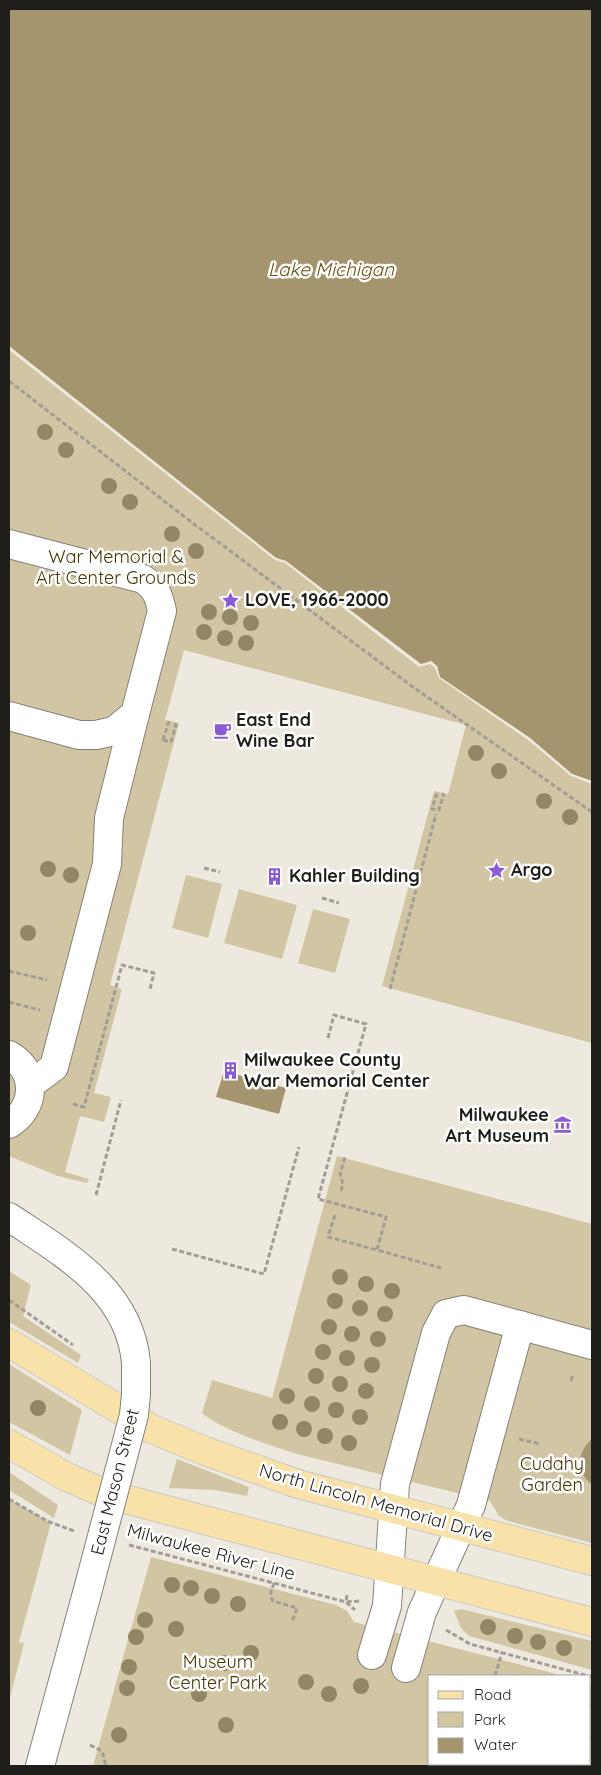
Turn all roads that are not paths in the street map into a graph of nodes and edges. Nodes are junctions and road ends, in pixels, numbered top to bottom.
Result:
1 (9, 544) edge
2 (135, 714) junction
3 (9, 716) edge
4 (9, 1055) edge
5 (31, 1084) junction
6 (9, 1124) edge
7 (9, 1217) edge
8 (520, 1325) junction
9 (9, 1343) edge
10 (592, 1344) edge
11 (9, 1444) edge
12 (394, 1509) junction
13 (460, 1527) junction
14 (592, 1561) edge
15 (389, 1568) junction
16 (435, 1581) junction
17 (592, 1622) edge
18 (372, 1655) dead end
19 (406, 1668) dead end
20 (40, 1766) edge

1 - 2 street
2 - 3 street
2 - 5 street
4 - 5 street
5 - 6 street
7 - 20 street, East Mason Street, bridge
8 - 10 street
8 - 12 street
8 - 13 street
9 - 12 main road, North Lincoln Memorial Drive
11 - 15 main road
12 - 13 main road, North Lincoln Memorial Drive
12 - 15 street
13 - 14 main road, North Lincoln Memorial Drive
13 - 16 street
15 - 16 main road
15 - 18 street
16 - 17 main road
16 - 19 street

